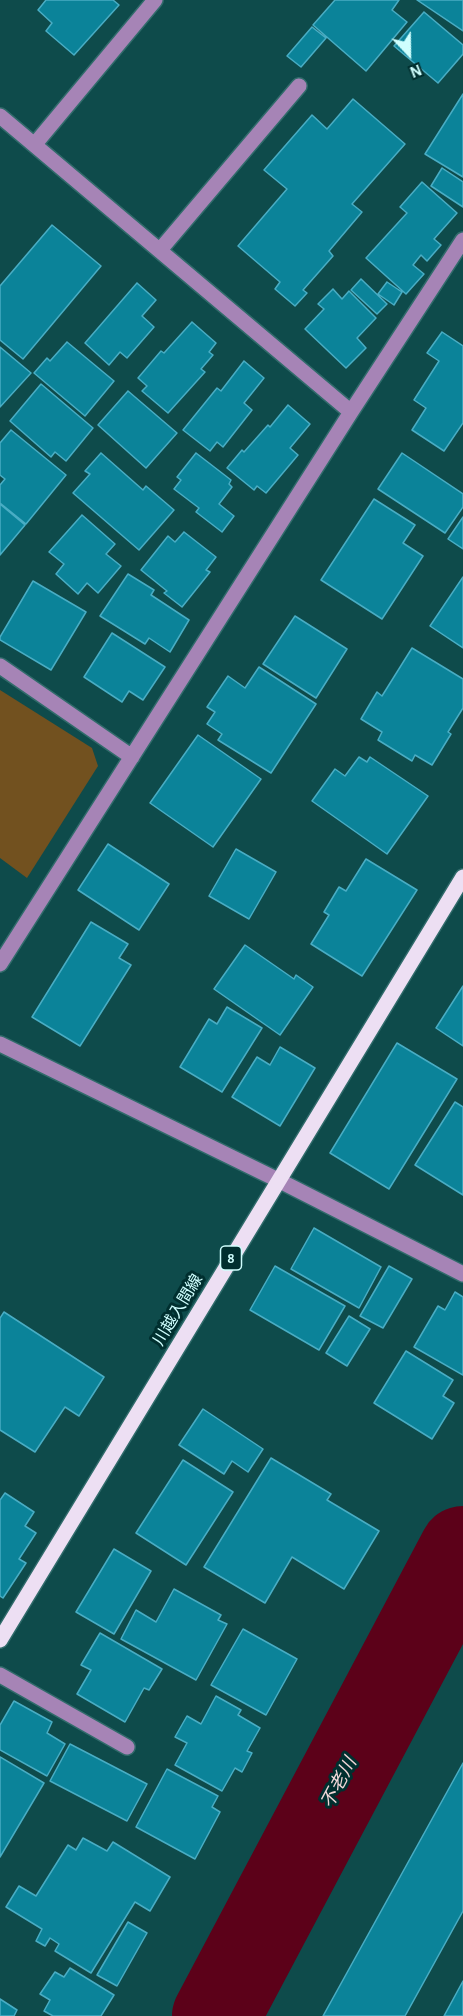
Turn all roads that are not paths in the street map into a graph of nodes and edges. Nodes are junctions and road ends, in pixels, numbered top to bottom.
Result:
1 (155, 0) edge
2 (299, 86) dead end
3 (0, 116) edge
4 (35, 144) junction
5 (463, 240) edge
6 (160, 250) junction
7 (351, 412) junction
8 (0, 666) edge
9 (132, 757) junction
10 (463, 877) edge
11 (0, 964) edge
12 (0, 1044) edge
13 (278, 1180) junction
14 (463, 1274) edge
15 (0, 1638) edge
16 (0, 1675) edge
17 (127, 1747) dead end

1 - 4 street
2 - 6 street
3 - 4 street
4 - 6 street
5 - 7 street
6 - 7 street
7 - 9 street
8 - 9 street
9 - 11 street
10 - 13 main road, 川越入間線 / 8
12 - 13 street
13 - 14 street
13 - 15 main road, 川越入間線 / 8
16 - 17 street

